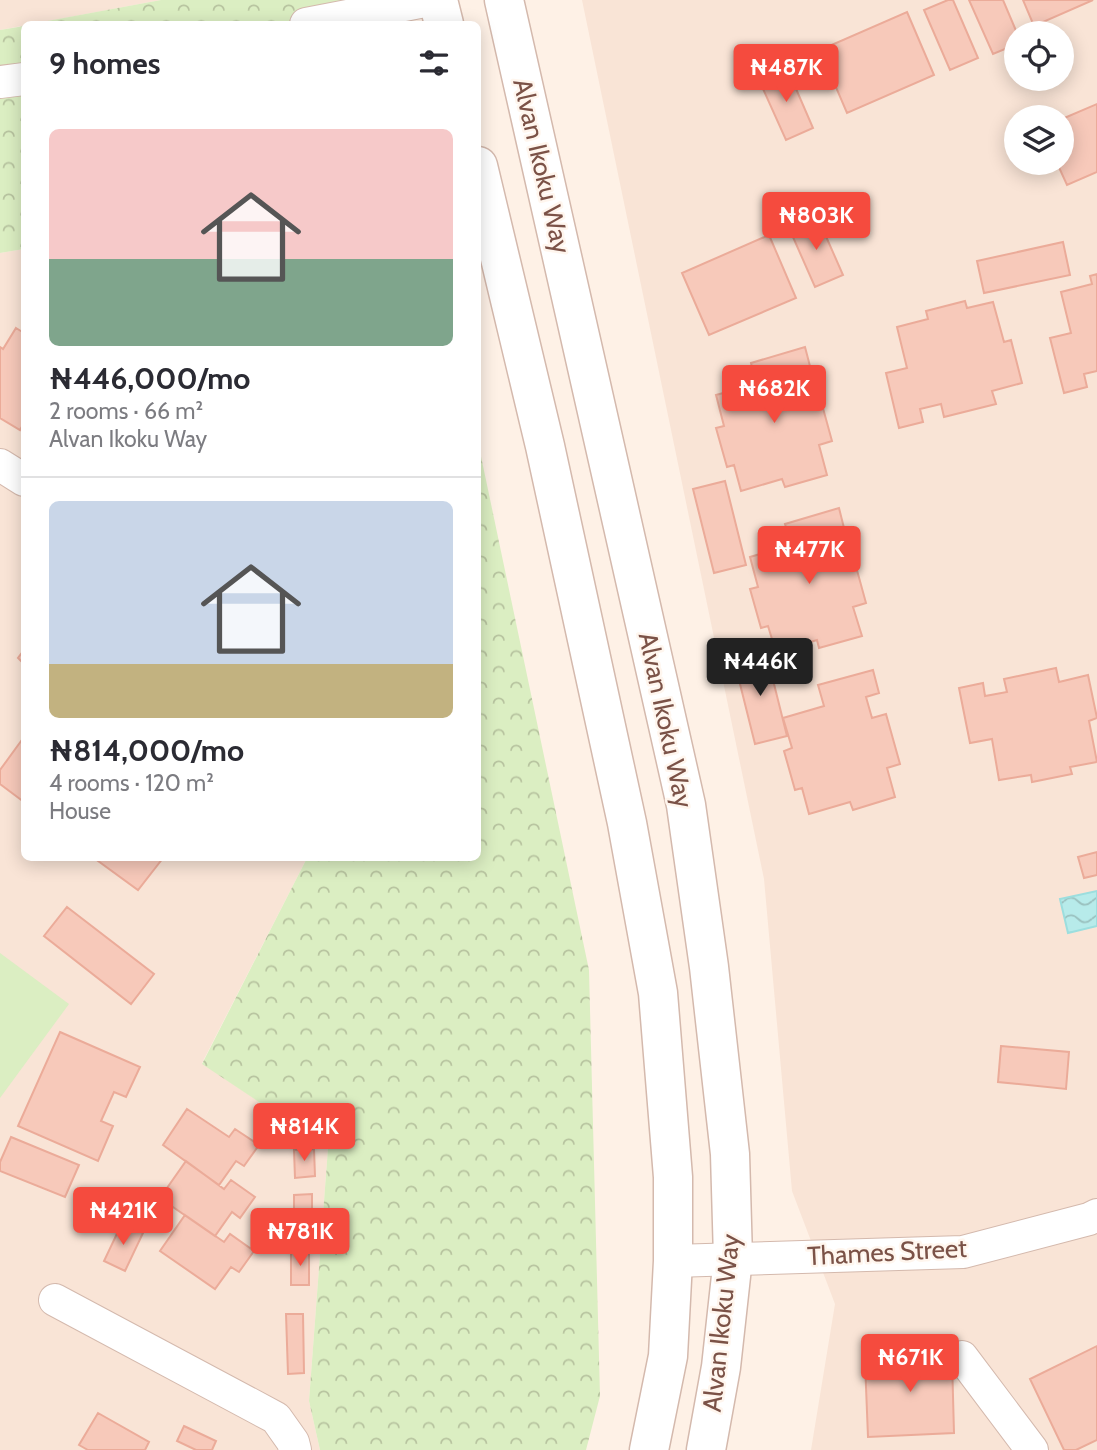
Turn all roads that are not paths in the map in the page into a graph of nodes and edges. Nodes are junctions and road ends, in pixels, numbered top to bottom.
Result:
1 (430, 0) edge
2 (438, 0) edge
3 (504, 0) edge
4 (322, 21) edge
5 (443, 21) edge
6 (21, 79) edge
7 (0, 82) edge
8 (481, 179) edge
9 (0, 465) edge
10 (21, 478) edge
11 (1097, 1215) edge
12 (733, 1258) junction
13 (673, 1261) junction
14 (55, 1300) dead end
15 (962, 1357) dead end
16 (295, 1450) edge
17 (649, 1450) edge
18 (706, 1450) edge
19 (1032, 1450) edge

1 - 4 street
2 - 5 street
3 - 12 street, Alvan Ikoku Way
6 - 7 street
8 - 13 street, Alvan Ikoku Way
9 - 10 street
11 - 12 street, Thames Street
12 - 13 street, Thames Street
12 - 18 street, Alvan Ikoku Way
13 - 17 street, Alvan Ikoku Way
14 - 16 street
15 - 19 street

